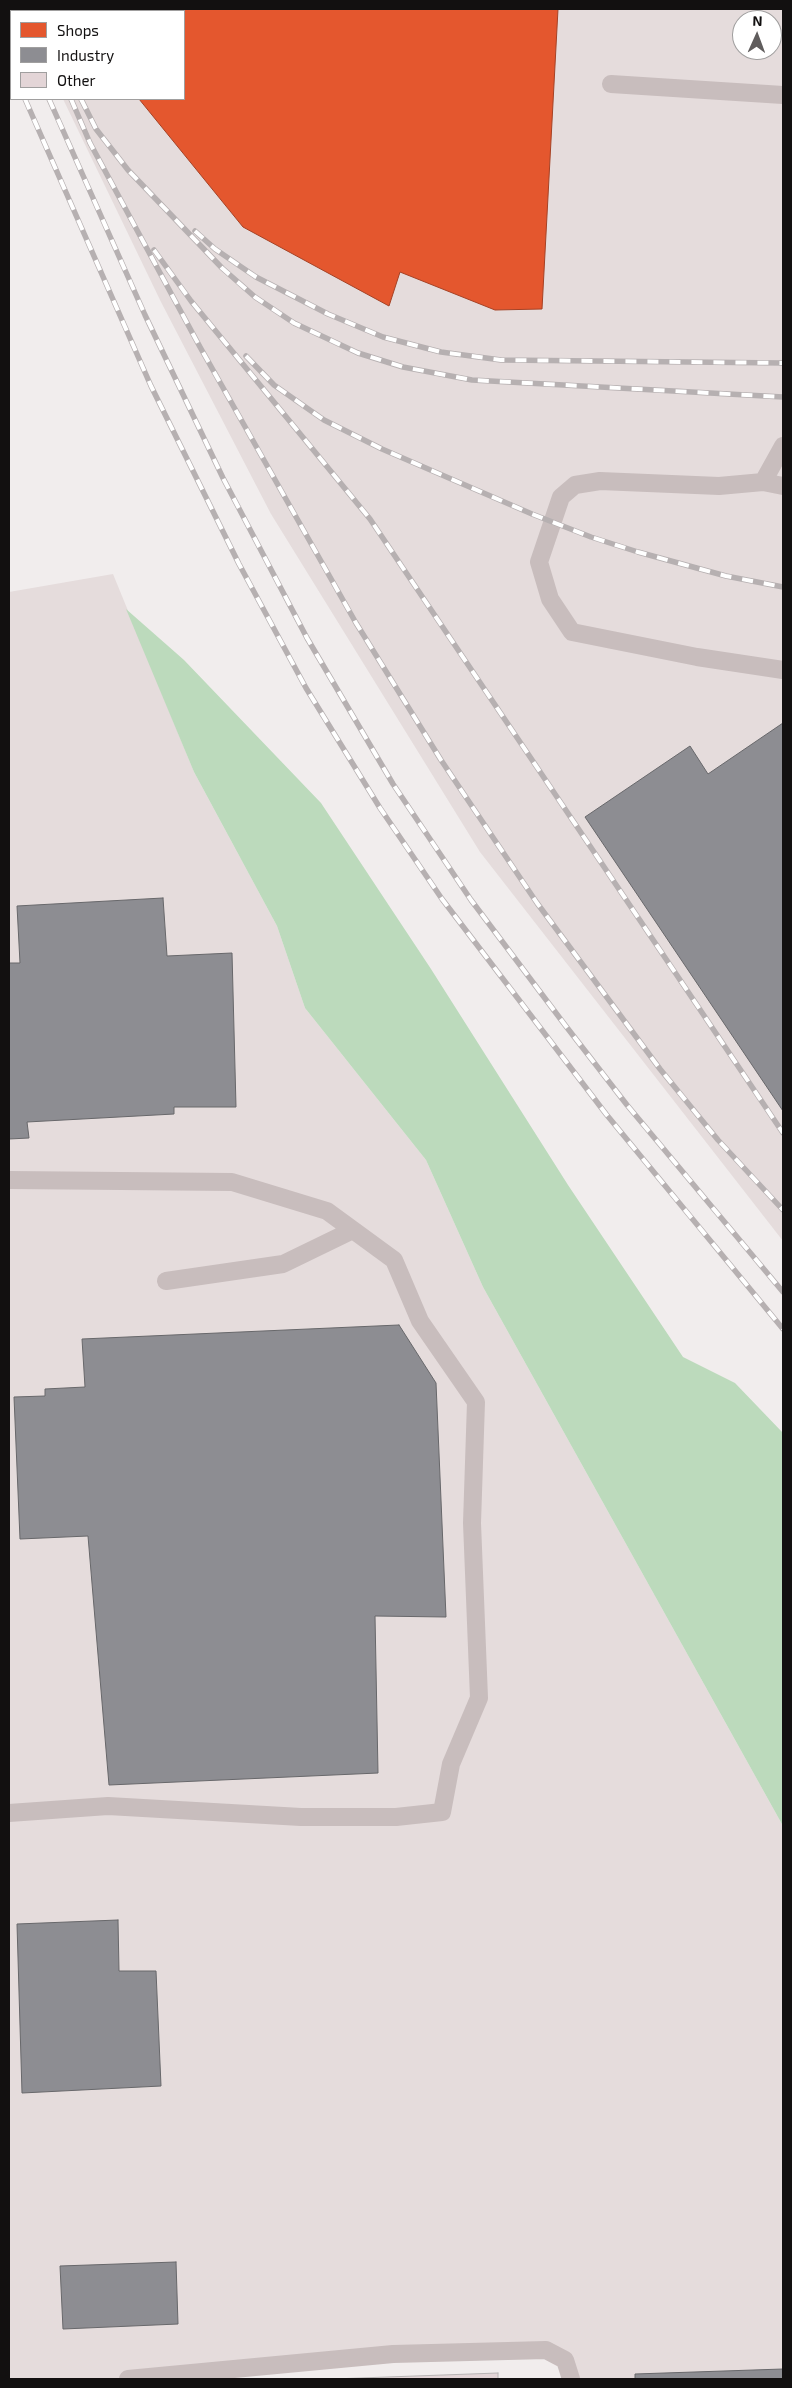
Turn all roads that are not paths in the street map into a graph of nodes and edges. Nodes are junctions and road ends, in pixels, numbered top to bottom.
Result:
1 (610, 84) dead end
2 (783, 95) edge
3 (783, 446) edge
4 (763, 482) junction
5 (783, 486) edge
6 (783, 670) edge
7 (9, 1180) edge
8 (352, 1230) junction
9 (166, 1281) dead end
10 (9, 1813) edge
11 (128, 2379) edge
12 (571, 2379) edge

1 - 2 lane
3 - 4 lane
4 - 5 lane
4 - 6 lane
7 - 8 lane
8 - 9 lane
8 - 10 lane
11 - 12 lane

